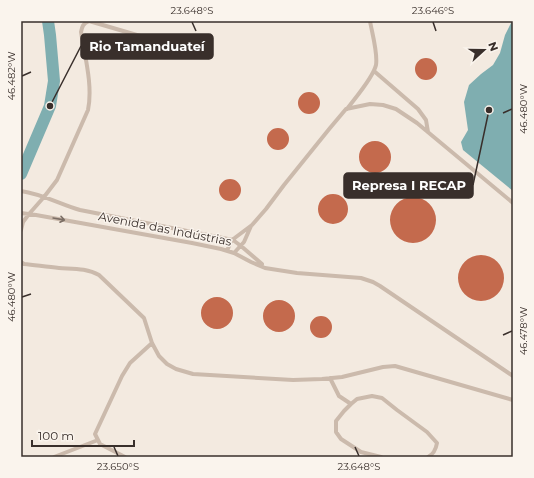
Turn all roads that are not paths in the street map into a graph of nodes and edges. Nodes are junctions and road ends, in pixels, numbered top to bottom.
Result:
1 (81, 21) edge
2 (370, 21) edge
3 (82, 27) junction
4 (154, 40) dead end
5 (374, 71) junction
6 (346, 109) junction
7 (428, 132) junction
8 (21, 191) edge
9 (44, 197) junction
10 (513, 203) edge
11 (21, 213) edge
12 (29, 214) junction
13 (252, 225) junction
14 (21, 230) edge
15 (233, 240) junction
16 (241, 246) junction
17 (227, 251) junction
18 (234, 253) junction
19 (21, 262) edge
20 (265, 268) junction
21 (152, 343) junction
22 (513, 376) edge
23 (330, 378) junction
24 (513, 400) edge
25 (351, 404) junction
26 (98, 440) junction
27 (54, 457) edge
28 (125, 457) edge
29 (381, 457) edge
30 (428, 457) edge

1 - 3 lane
2 - 5 lane
3 - 4 lane
3 - 9 lane
5 - 6 lane
5 - 7 lane
6 - 7 lane
6 - 13 lane
7 - 10 lane
8 - 9 lane, Avenida das Indústrias
9 - 12 lane
9 - 15 lane, Avenida das Indústrias
11 - 12 lane, Avenida das Indústrias
12 - 14 lane
12 -> 17 lane, Avenida das Indústrias
13 - 15 lane
13 - 16 lane
15 - 16 lane
15 - 17 lane
16 - 18 lane
16 - 20 lane
17 - 18 lane, Avenida das Indústrias
18 - 20 lane, Avenida das Indústrias
19 - 21 lane
20 - 22 lane, Avenida das Indústrias
21 - 23 lane
21 - 26 lane
23 - 24 lane
23 - 25 lane
25 - 29 lane
25 - 30 lane
26 - 27 lane
26 - 28 lane

